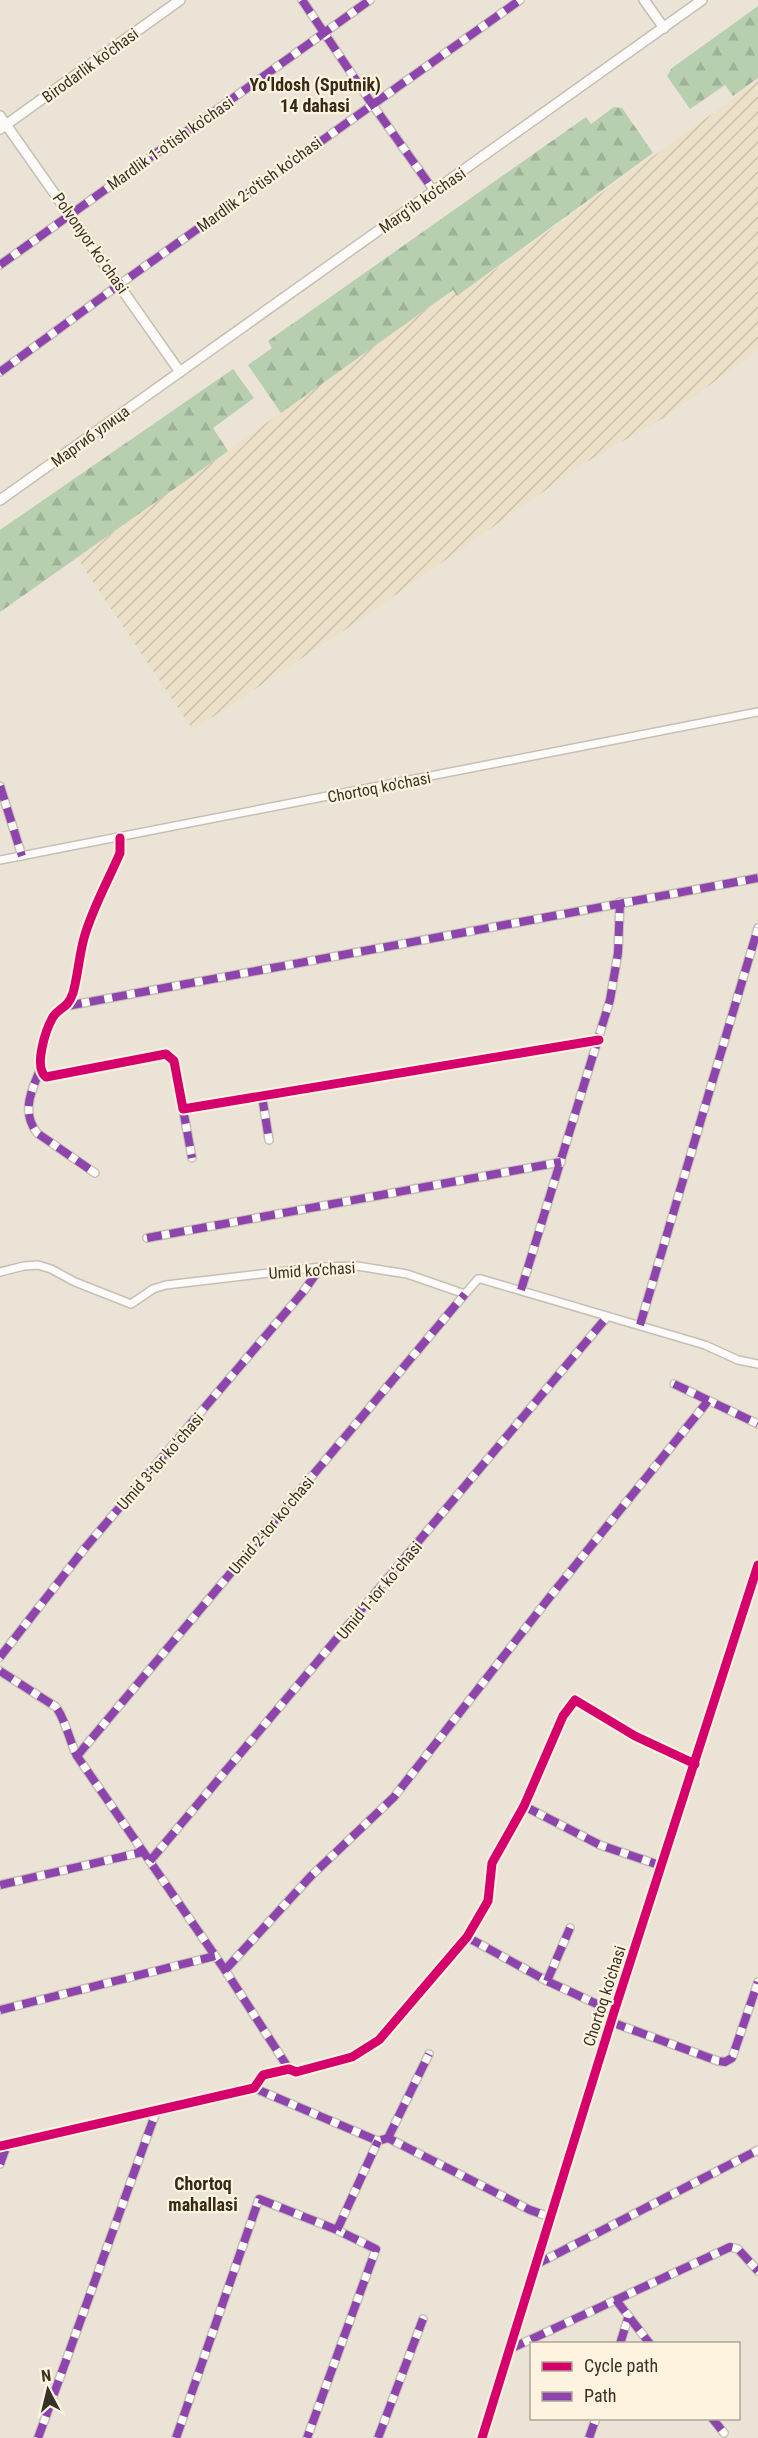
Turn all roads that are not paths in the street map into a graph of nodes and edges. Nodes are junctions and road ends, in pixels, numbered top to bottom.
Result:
1 (180, 0) edge
2 (302, 0) edge
3 (370, 0) edge
4 (520, 0) edge
5 (644, 0) edge
6 (702, 0) edge
7 (664, 28) junction
8 (324, 33) junction
9 (372, 104) junction
10 (0, 116) edge
11 (3, 127) edge
12 (434, 190) junction
13 (70, 214) junction
14 (0, 265) edge
15 (120, 284) junction
16 (0, 372) edge
17 (180, 372) junction
18 (0, 500) edge
19 (758, 712) edge
20 (0, 786) edge
21 (120, 838) junction
22 (22, 856) junction
23 (0, 860) edge
24 (758, 878) edge
25 (620, 902) junction
26 (758, 928) edge
27 (67, 1006) junction
28 (599, 1040) junction
29 (40, 1070) junction
30 (262, 1096) junction
31 (183, 1109) junction
32 (269, 1140) dead end
33 (192, 1158) dead end
34 (561, 1162) junction
35 (95, 1173) dead end
36 (147, 1238) dead end
37 (321, 1267) junction
38 (0, 1272) edge
39 (521, 1290) junction
40 (465, 1294) junction
41 (607, 1317) junction
42 (640, 1325) junction
43 (758, 1364) edge
44 (674, 1384) dead end
45 (708, 1401) junction
46 (758, 1424) edge
47 (758, 1565) edge
48 (0, 1657) edge
49 (0, 1671) edge
50 (77, 1756) junction
51 (695, 1764) junction
52 (524, 1806) junction
53 (143, 1852) junction
54 (150, 1861) junction
55 (662, 1866) junction
56 (0, 1885) edge
57 (570, 1928) dead end
58 (467, 1937) junction
59 (215, 1956) junction
60 (225, 1970) junction
61 (547, 1981) junction
62 (758, 1982) edge
63 (0, 2010) edge
64 (614, 2012) junction
65 (611, 2022) junction
66 (429, 2054) dead end
67 (289, 2069) junction
68 (254, 2088) junction
69 (156, 2112) junction
70 (388, 2138) junction
71 (378, 2141) junction
72 (3, 2145) edge
73 (758, 2150) edge
74 (0, 2164) edge
75 (550, 2217) junction
76 (337, 2230) junction
77 (535, 2265) junction
78 (758, 2271) edge
79 (616, 2300) junction
80 (628, 2318) junction
81 (423, 2319) dead end
82 (620, 2342) edge
83 (649, 2342) edge
84 (510, 2349) junction
85 (595, 2420) edge
86 (714, 2420) edge
87 (724, 2433) dead end
88 (38, 2438) edge
89 (176, 2438) edge
90 (307, 2438) edge
91 (378, 2438) edge
92 (482, 2438) edge
93 (589, 2438) edge

1 - 11 street, Birodarlik ko'chasi
2 - 8 street
3 - 8 street, Mardlik 1-o'tish ko'chasi
4 - 9 street, Mardlik 2-o'tish ko'chasi
5 - 7 street
6 - 7 street, Marg‘ib ko‘chasi
7 - 12 street, Marg‘ib ko‘chasi
8 - 9 street
8 - 13 street, Mardlik 1-o'tish ko'chasi
9 - 12 street
9 - 15 street, Mardlik 2-o'tish ko'chasi
10 - 11 street, Polvonyor koʻchasi
11 - 13 street, Polvonyor koʻchasi
12 - 17 street, Marg‘ib ko‘chasi
13 - 14 street, Mardlik 1-o'tish ko'chasi
13 - 15 street, Polvonyor koʻchasi
15 - 16 street, Mardlik 2-o'tish ko'chasi
15 - 17 street, Polvonyor koʻchasi
17 - 18 street, Маргиб улица
19 - 21 street, Chortoq ko'chasi
20 - 22 street
21 - 22 street, Chortoq ko'chasi
21 - 27 street
22 - 23 street, Chortoq ko'chasi
24 - 25 street
25 - 27 street
25 - 28 street
26 - 42 street
27 - 29 street
28 - 30 street
28 - 34 street
29 - 31 street
29 - 35 street
30 - 31 street
30 - 32 street
31 - 33 street
34 - 36 street
34 - 39 street
37 - 38 street, Umid ko‘chasi
37 - 40 street, Umid ko‘chasi
37 - 48 street, Umid 3-tor koʻchasi
39 - 40 street
39 - 41 street
40 - 50 street, Umid 2-tor koʻchasi
41 - 42 street
41 - 54 street, Umid 1-tor koʻchasi
42 - 43 street
44 - 45 street
45 - 46 street
45 - 60 street
47 - 51 street, Chortoq ko'chasi
49 - 50 street
50 - 53 street
51 - 52 street
51 - 55 street, Chortoq ko'chasi
52 - 55 street
52 - 58 street
53 - 54 street
53 - 56 street
54 - 59 street
55 - 64 street, Chortoq ko'chasi
57 - 61 street
58 - 61 street
58 - 67 street
59 - 60 street
59 - 63 street
60 - 67 street
61 - 64 street
62 - 65 street
64 - 65 street, Chortoq ko'chasi
65 - 75 street, Chortoq ko'chasi
66 - 70 street
67 - 68 street
68 - 69 street
68 - 71 street
69 - 72 street
69 - 88 street
70 - 71 street
70 - 75 street
71 - 76 street
72 - 74 street
73 - 77 street
75 - 77 street, Chortoq ko'chasi
76 - 89 street
76 - 90 street
77 - 84 street, Chortoq ko'chasi
78 - 79 street
79 - 80 street
79 - 84 street
80 - 82 street
80 - 83 street
81 - 91 street
84 - 92 street, Chortoq ko'chasi
85 - 93 street
86 - 87 street

